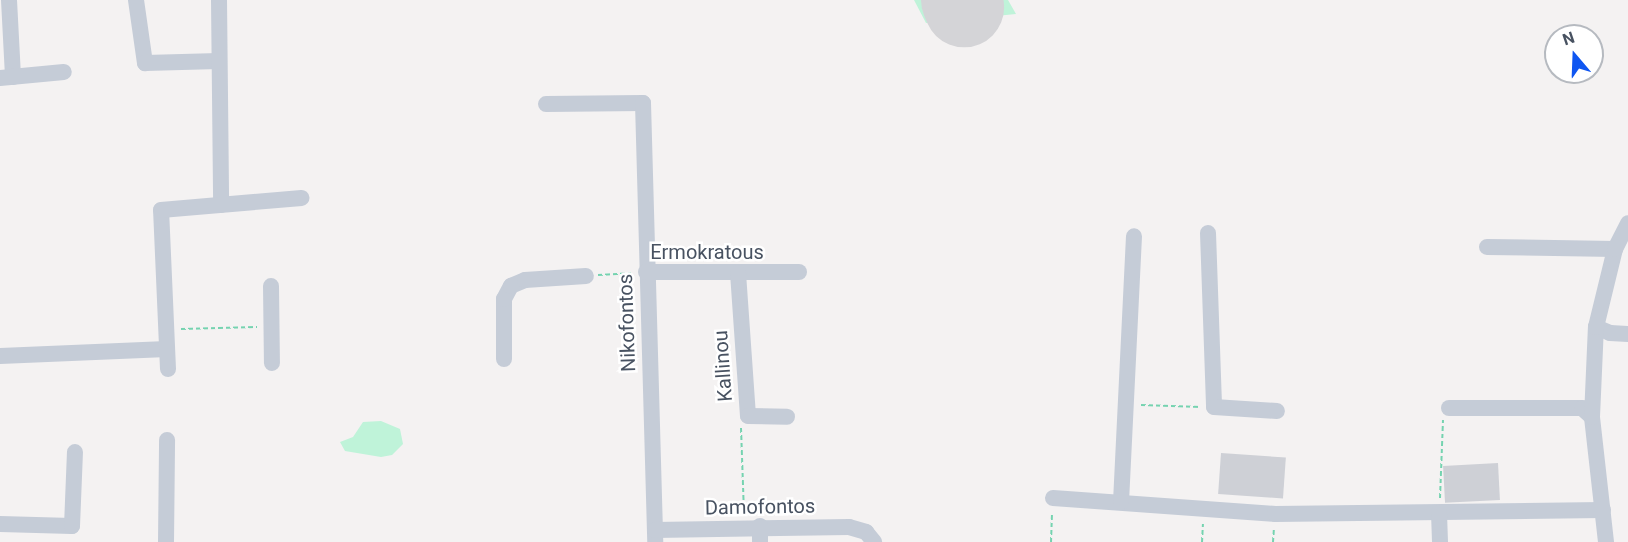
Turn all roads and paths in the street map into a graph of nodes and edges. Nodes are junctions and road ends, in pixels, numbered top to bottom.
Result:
1 (9, 0) edge
2 (136, 0) edge
3 (219, 0) edge
4 (219, 61) junction
5 (64, 72) dead end
6 (6, 77) edge
7 (546, 104) dead end
8 (301, 198) dead end
9 (221, 205) junction
10 (1628, 223) edge
11 (1208, 233) dead end
12 (1134, 236) dead end
13 (1487, 247) dead end
14 (1615, 249) junction
15 (646, 272) junction
16 (799, 272) dead end
17 (738, 273) junction
18 (586, 276) joint
19 (271, 286) dead end
20 (272, 326) junction
21 (1596, 327) junction
22 (166, 329) junction
23 (1628, 334) edge
24 (167, 349) junction
25 (0, 356) edge
26 (504, 359) dead end
27 (272, 363) dead end
28 (168, 369) dead end
29 (1126, 405) junction
30 (1214, 407) junction
31 (1449, 408) joint
32 (1277, 411) dead end
33 (748, 416) junction
34 (787, 417) dead end
35 (1592, 417) junction
36 (167, 440) dead end
37 (75, 452) dead end
38 (1053, 498) joint
39 (1121, 502) junction
40 (1203, 508) junction
41 (1603, 510) junction
42 (1439, 513) junction
43 (0, 524) edge
44 (755, 532) edge
45 (655, 536) edge
46 (870, 537) edge
47 (170, 542) edge
48 (1051, 542) edge
49 (1202, 542) edge
50 (1440, 542) edge
51 (1606, 542) edge

1 - 6 street
2 - 4 street
3 - 4 street
4 - 9 street
5 - 6 street
7 - 15 street, Nikofontos
8 - 9 street
9 - 22 street
10 - 14 street
11 - 30 street
12 - 29 street
13 - 14 street
14 - 21 street
15 - 17 street, Ermokratous
15 - 18 path, Ermokratous
15 - 45 street, Nikofontos
16 - 17 street, Ermokratous
17 - 33 street, Kallinou
18 - 26 street
19 - 20 street
20 - 22 path
20 - 27 street
21 - 23 street
21 - 35 street
22 - 24 street
24 - 25 street
24 - 28 street
29 - 30 path
29 - 39 street
30 - 32 street
31 - 35 street
31 - 42 path
33 - 34 street, Kallinou
33 - 44 path
35 - 41 street
36 - 47 street
37 - 43 street
38 - 39 street
38 - 48 path
39 - 40 street
40 - 42 street
40 - 49 path
41 - 42 street
41 - 51 street
42 - 50 street
44 - 45 street, Damofontos
44 - 46 street, Damofontos

